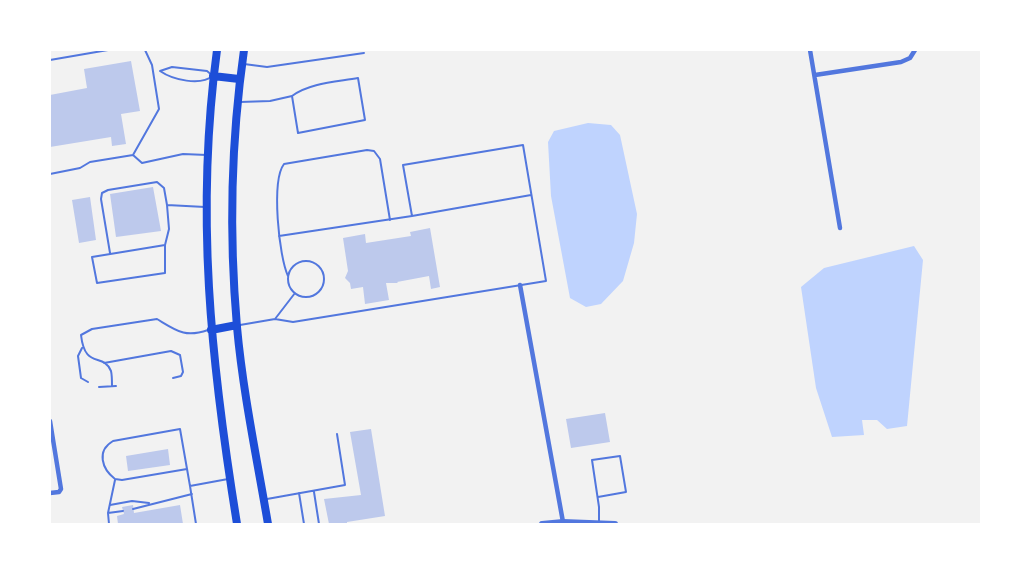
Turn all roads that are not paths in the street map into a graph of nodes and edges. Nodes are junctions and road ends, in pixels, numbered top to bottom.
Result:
1 (108, 50) edge
2 (145, 50) edge
3 (216, 50) edge
4 (244, 50) edge
5 (810, 50) edge
6 (914, 51) edge
7 (364, 53) dead end
8 (50, 60) edge
9 (242, 64) junction
10 (160, 71) junction
11 (154, 72) junction
12 (815, 75) junction
13 (213, 76) junction
14 (239, 79) junction
15 (292, 96) junction
16 (237, 102) junction
17 (133, 155) junction
18 (207, 155) junction
19 (50, 174) edge
20 (531, 195) junction
21 (167, 205) junction
22 (205, 207) junction
23 (412, 216) junction
24 (390, 219) junction
25 (840, 228) dead end
26 (279, 236) junction
27 (165, 245) junction
28 (110, 254) junction
29 (288, 276) junction
30 (520, 285) junction
31 (295, 293) junction
32 (275, 319) junction
33 (237, 325) junction
34 (211, 330) junction
35 (82, 348) junction
36 (104, 363) junction
37 (172, 378) dead end
38 (88, 382) dead end
39 (99, 387) dead end
40 (50, 421) edge
41 (337, 434) dead end
42 (187, 469) junction
43 (115, 479) junction
44 (230, 479) junction
45 (190, 486) junction
46 (314, 490) junction
47 (50, 493) edge
48 (299, 493) junction
49 (192, 494) junction
50 (598, 497) junction
51 (264, 499) junction
52 (152, 503) junction
53 (110, 505) junction
54 (133, 509) dead end
55 (123, 511) dead end
56 (108, 513) junction
57 (563, 522) junction
58 (598, 523) edge
59 (110, 525) edge
60 (196, 525) edge
61 (237, 525) edge
62 (268, 525) edge
63 (304, 525) edge
64 (319, 525) edge
65 (542, 525) edge
66 (615, 525) edge

1 - 8 lane
2 - 11 lane
3 - 13 main road
4 - 9 main road
5 - 12 street
6 - 12 street
7 - 9 lane
9 - 14 main road
10 - 11 lane
10 - 13 lane
10 - 13 lane
11 - 17 lane
12 - 25 street
13 - 14 main road
13 - 18 main road
14 - 16 main road
15 - 15 lane
15 - 16 lane
16 - 33 main road
17 - 18 lane
17 - 19 lane
18 - 22 main road
20 - 23 lane
20 - 23 lane
20 - 30 lane
21 - 22 lane
21 - 27 lane
21 - 28 lane
22 - 34 main road
23 - 24 lane
24 - 26 lane
24 - 26 lane
26 - 29 lane
27 - 28 lane
27 - 28 lane
29 - 31 lane
29 - 31 lane
30 - 32 lane
30 - 57 street
31 - 32 lane
32 - 33 lane
33 - 34 main road
33 - 51 main road
34 - 35 lane
34 - 44 main road
35 - 36 lane
35 - 38 lane
36 - 37 lane
36 - 39 lane
40 - 47 street
41 - 46 lane
42 - 43 lane
42 - 43 lane
42 - 45 lane
43 - 53 lane
44 - 45 lane
44 - 61 main road
45 - 49 lane
46 - 48 lane
46 - 64 lane
48 - 51 lane
48 - 63 lane
49 - 52 lane
49 - 60 lane
50 - 50 lane
50 - 58 lane
51 - 62 main road
52 - 53 lane
52 - 54 lane
53 - 56 lane
55 - 56 lane
56 - 59 lane
57 - 58 street
57 - 65 street
58 - 66 street

